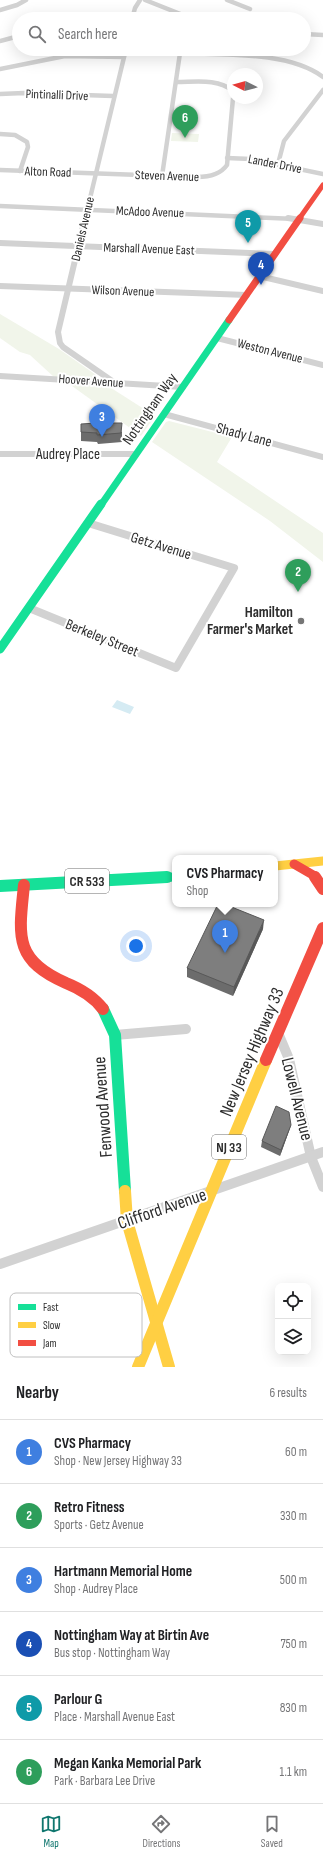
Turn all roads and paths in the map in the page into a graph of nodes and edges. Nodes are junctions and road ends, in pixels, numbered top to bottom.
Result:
1 (26, 0) edge
2 (140, 0) edge
3 (145, 0) edge
4 (227, 0) edge
5 (250, 9) dead end
6 (0, 10) edge
7 (134, 12) edge
8 (175, 12) edge
9 (311, 34) edge
10 (323, 35) edge
11 (12, 38) edge
12 (0, 41) edge
13 (180, 56) edge
14 (221, 56) edge
15 (124, 57) joint
16 (0, 69) edge
17 (321, 72) edge
18 (323, 77) edge
19 (177, 82) junction
20 (226, 86) edge
21 (323, 90) edge
22 (0, 94) edge
23 (113, 96) junction
24 (232, 104) edge
25 (0, 134) edge
26 (227, 158) junction
27 (278, 164) junction
28 (0, 170) edge
29 (20, 171) junction
30 (96, 174) junction
31 (323, 174) edge
32 (162, 176) junction
33 (323, 185) edge
34 (0, 206) edge
35 (88, 210) junction
36 (299, 219) junction
37 (323, 224) edge
38 (0, 243) edge
39 (78, 246) junction
40 (275, 254) junction
41 (260, 276) junction
42 (0, 286) edge
43 (69, 289) junction
44 (323, 291) edge
45 (247, 295) junction
46 (217, 338) junction
47 (323, 365) edge
48 (0, 376) edge
49 (116, 383) junction
50 (183, 387) junction
51 (164, 414) junction
52 (0, 454) edge
53 (136, 454) junction
54 (323, 457) edge
55 (88, 523) junction
56 (29, 608) junction
57 (0, 649) edge
58 (176, 668) joint
59 (323, 861) edge
60 (294, 864) junction
61 (278, 866) edge
62 (172, 877) edge
63 (24, 885) junction
64 (0, 886) edge
65 (323, 889) edge
66 (323, 928) edge
67 (186, 1029) dead end
68 (278, 1033) junction
69 (115, 1035) junction
70 (323, 1152) edge
71 (311, 1156) junction
72 (323, 1187) edge
73 (211, 1192) junction
74 (127, 1221) junction
75 (0, 1264) edge
76 (156, 1323) junction
77 (138, 1367) edge
78 (169, 1367) edge

1 - 6 street
2 - 7 street
3 - 8 street
4 - 5 street
9 - 10 street
11 - 12 street
13 - 19 street
14 - 17 street
15 - 16 street
15 - 23 street, Daniels Avenue
17 - 18 street
19 - 20 street
19 - 32 street
21 - 27 street
22 - 23 street, Pintinalli Drive
23 - 30 street, Daniels Avenue
24 - 26 street
25 - 29 street
26 - 27 street, Lander Drive
26 - 32 street, Steven Avenue
27 - 31 street, Lander Drive
28 - 29 street, Alton Road
29 - 30 street, Alton Road
30 - 32 street, Steven Avenue
30 - 35 street, Daniels Avenue
33 - 36 street, Nottingham Way
34 - 35 street, McAdoo Avenue
35 - 36 street, McAdoo Avenue
35 - 39 street, Daniels Avenue
36 - 37 street, McAdoo Avenue
36 - 40 street, Nottingham Way
38 - 39 street, Marshall Avenue East
39 - 40 street, Marshall Avenue East
39 - 43 street, Daniels Avenue
40 - 41 street, Nottingham Way
41 - 44 street
41 - 45 street, Nottingham Way
42 - 43 street, Wilson Avenue
43 - 45 street, Wilson Avenue
43 - 49 street, Daniels Avenue
45 - 46 street, Nottingham Way
46 - 47 street, Weston Avenue
46 - 50 street, Nottingham Way
48 - 49 street, Hoover Avenue
49 - 50 street, Hoover Avenue
50 - 51 street, Nottingham Way
51 - 53 street, Nottingham Way
51 - 54 street, Shady Lane
52 - 53 street, Audrey Place
53 - 55 street, Nottingham Way
55 - 56 street, Nottingham Way
55 - 58 street, Getz Avenue
56 - 57 street, Nottingham Way
56 - 58 street, Berkeley Street
59 - 60 street
60 - 61 street
60 - 65 street
62 - 63 street, CR 533
63 - 64 street, CR 533
63 - 69 street, Fenwood Avenue
66 - 68 street, New Jersey Highway 33 / NJ 33
67 - 69 street
68 - 71 street, Lowell Avenue
68 - 73 street, New Jersey Highway 33 / NJ 33
69 - 74 street, Fenwood Avenue
70 - 71 street, Clifford Avenue
71 - 72 street, Lowell Avenue
71 - 73 street, Clifford Avenue
73 - 74 street, Clifford Avenue
73 - 76 street, New Jersey Highway 33 / NJ 33
74 - 75 street, Clifford Avenue
74 - 76 street, Fenwood Avenue
76 - 77 street, New Jersey Highway 33 / NJ 33
76 - 78 street, Fenwood Avenue

